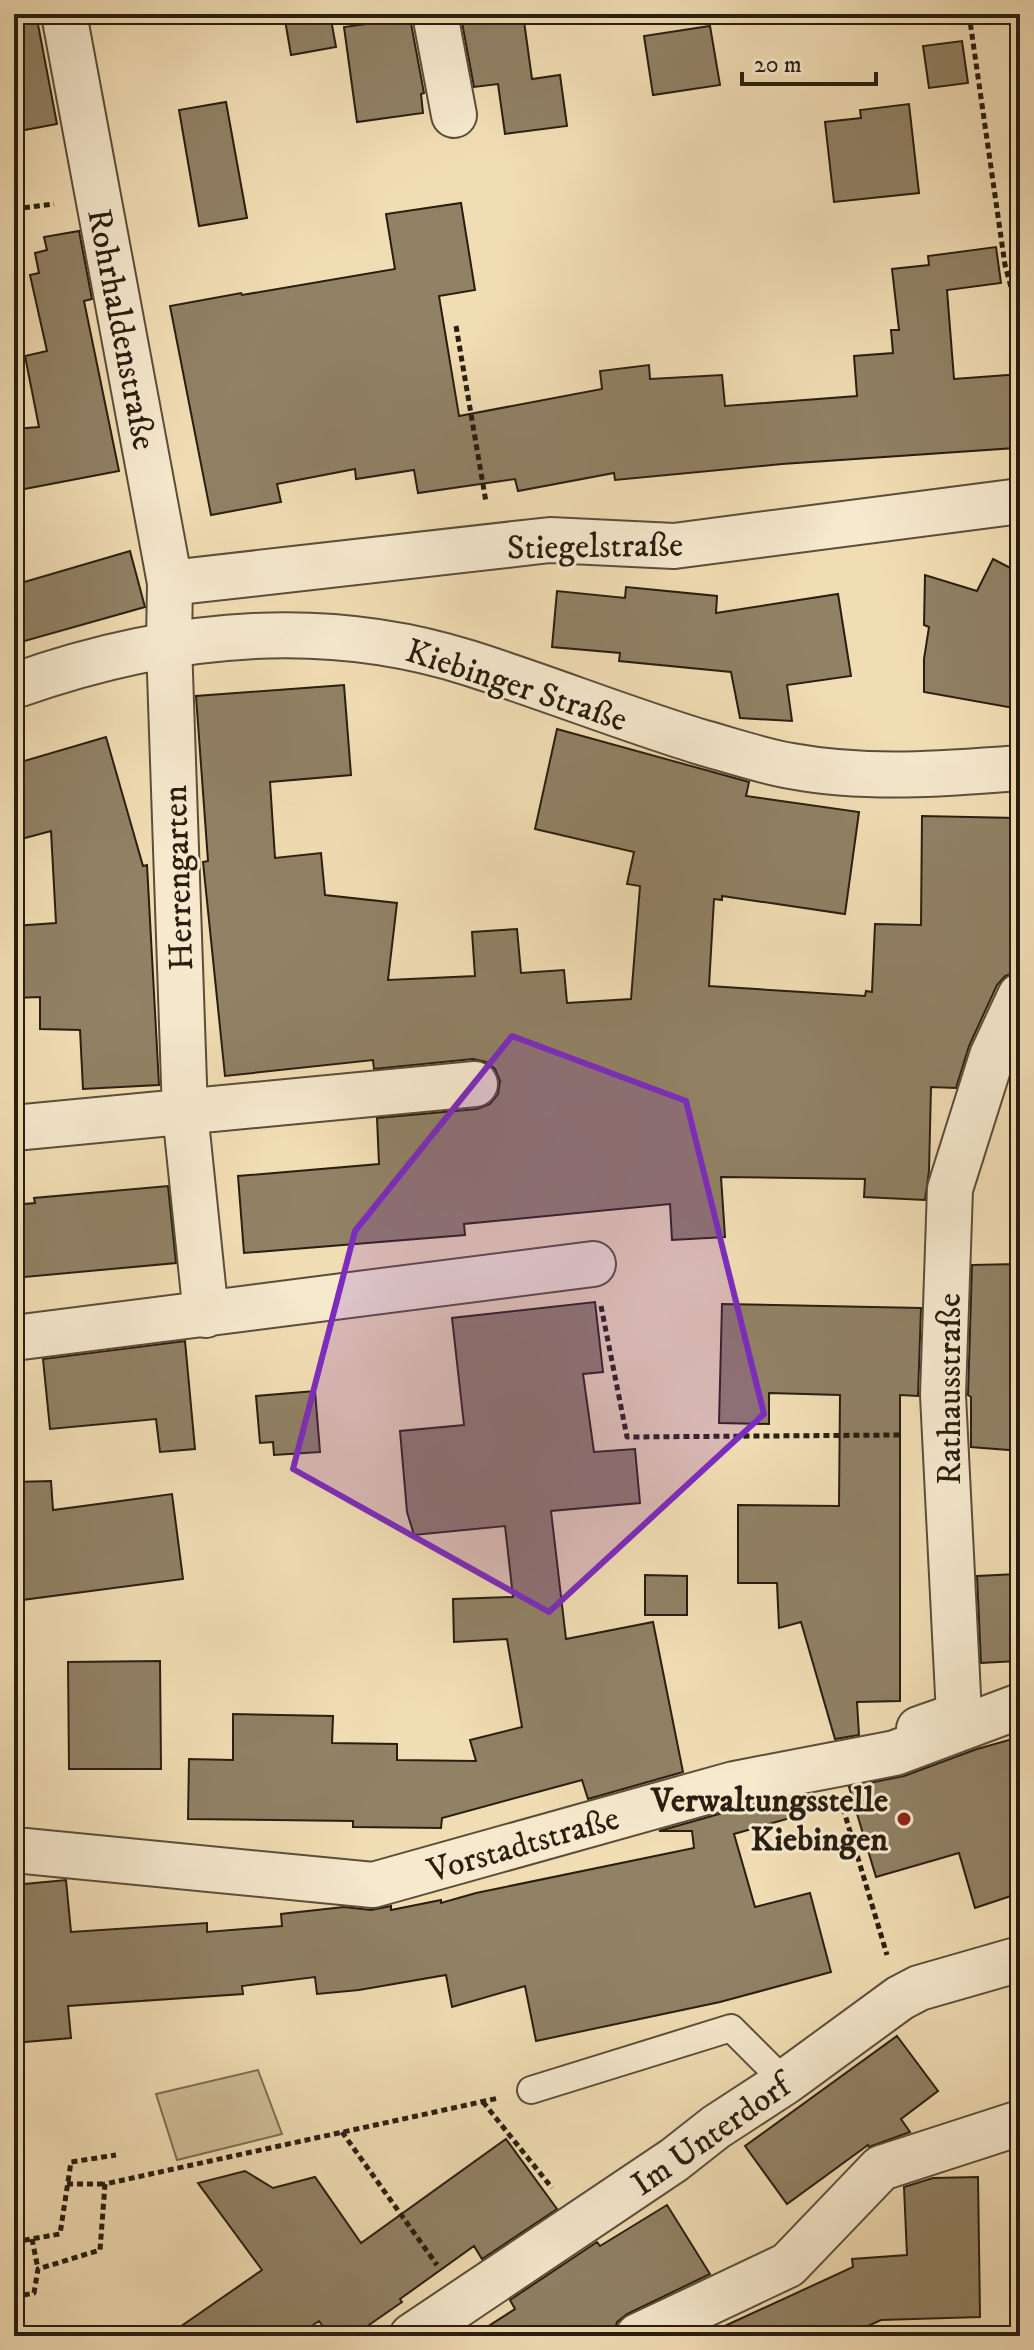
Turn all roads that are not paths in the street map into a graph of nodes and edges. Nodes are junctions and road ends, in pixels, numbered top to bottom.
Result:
1 (64, 14) edge
2 (435, 14) edge
3 (454, 115) dead end
4 (1020, 501) edge
5 (170, 583) junction
6 (169, 644) junction
7 (14, 686) edge
8 (1020, 768) edge
9 (1020, 996) edge
10 (475, 1084) dead end
11 (185, 1112) junction
12 (14, 1128) edge
13 (593, 1264) road end
14 (206, 1315) junction
15 (14, 1338) edge
16 (1020, 1706) edge
17 (895, 1753) junction
18 (14, 1852) edge
19 (1020, 1959) edge
20 (785, 2082) junction
21 (531, 2090) road end
22 (1020, 2123) edge
23 (412, 2336) edge
24 (638, 2336) edge

1 - 5 street, Rohrhaldenstraße
2 - 3 street
4 - 5 street, Stiegelstraße
5 - 6 street, Rohrhaldenstraße
6 - 7 street, Kiebinger Straße
6 - 8 street, Kiebinger Straße
6 - 11 street, Herrengarten
9 - 17 street, Rathausstraße
10 - 11 street
11 - 12 street
11 - 14 street, Herrengarten
13 - 14 street
14 - 15 street
16 - 17 street, Vorstadtstraße
17 - 18 street, Vorstadtstraße
19 - 20 street, Im Unterdorf
20 - 21 lane
20 - 23 street, Im Unterdorf
22 - 24 street

